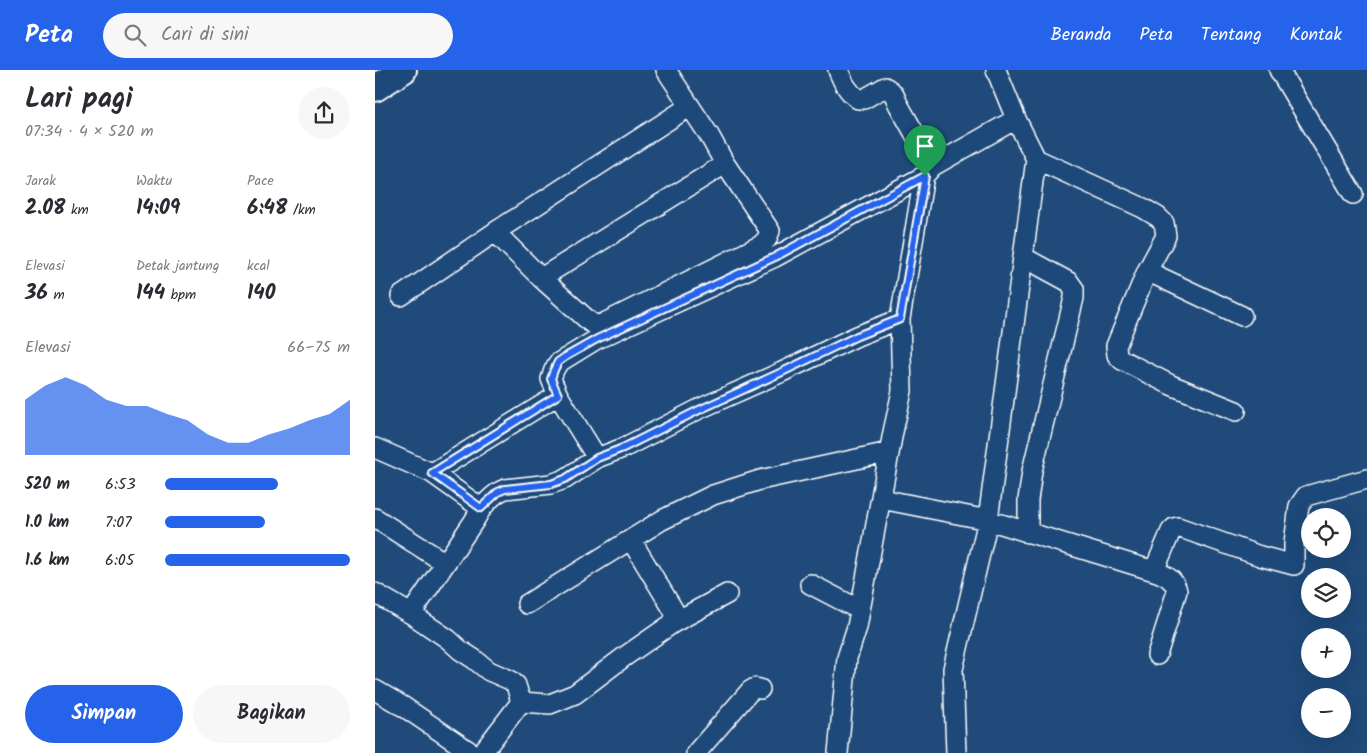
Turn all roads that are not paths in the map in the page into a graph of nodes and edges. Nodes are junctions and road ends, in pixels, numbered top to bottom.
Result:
1 (403, 70) edge
2 (666, 70) edge
3 (838, 70) edge
4 (996, 70) edge
5 (1279, 70) edge
6 (375, 88) edge
7 (690, 106) junction
8 (1016, 119) junction
9 (1036, 159) junction
10 (725, 164) junction
11 (929, 171) junction
12 (1353, 194) dead end
13 (495, 232) junction
14 (1023, 257) junction
15 (1147, 272) junction
16 (541, 278) junction
17 (401, 296) dead end
18 (1242, 316) dead end
19 (900, 319) junction
20 (558, 395) junction
21 (1236, 410) dead end
22 (375, 448) edge
23 (889, 452) junction
24 (597, 458) junction
25 (432, 473) junction
26 (1367, 479) edge
27 (881, 499) junction
28 (481, 508) junction
29 (375, 518) edge
30 (988, 520) junction
31 (1029, 533) junction
32 (631, 540) junction
33 (447, 559) junction
34 (1155, 571) junction
35 (810, 584) dead end
36 (375, 593) edge
37 (727, 594) dead end
38 (527, 604) dead end
39 (860, 610) junction
40 (411, 614) junction
41 (673, 624) junction
42 (1157, 655) dead end
43 (760, 689) dead end
44 (375, 690) edge
45 (521, 702) junction
46 (472, 753) edge
47 (482, 753) edge
48 (696, 753) edge
49 (838, 753) edge
50 (956, 753) edge

1 - 6 main road
2 - 7 street
3 - 11 street
4 - 8 street
5 - 12 street
7 - 10 street
7 - 13 street
8 - 9 street
8 - 11 street
9 - 14 street
9 - 15 street
10 - 16 street
10 - 16 street
11 - 19 street
11 - 20 street
13 - 16 street
13 - 17 street
14 - 30 street
14 - 31 street
15 - 18 street
15 - 21 street
19 - 23 street
19 - 24 street
20 - 24 street
20 - 25 street
22 - 25 street
23 - 27 street
23 - 32 street
24 - 28 street
25 - 28 street
26 - 34 street
27 - 30 street
27 - 39 street
28 - 33 street
29 - 33 street
30 - 31 street
30 - 50 street
31 - 34 street
32 - 38 street
32 - 41 street
33 - 40 street
34 - 42 street
35 - 39 street
36 - 40 street
37 - 41 street
39 - 49 street
40 - 45 street
41 - 45 street
43 - 48 street
44 - 46 street
45 - 47 street

